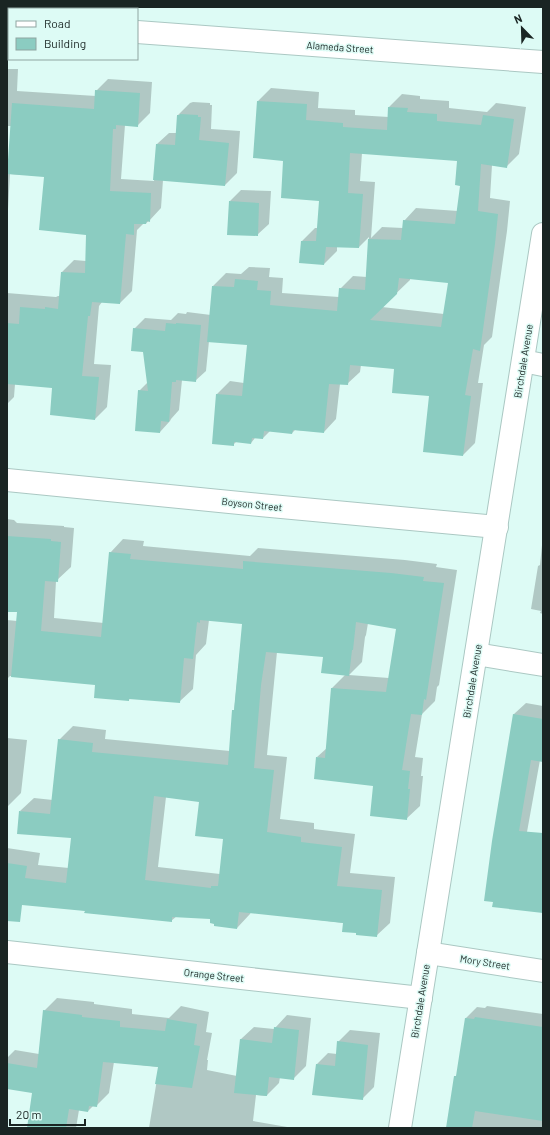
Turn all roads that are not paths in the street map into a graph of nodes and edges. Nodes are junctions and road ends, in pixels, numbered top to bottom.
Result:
1 (138, 32) edge
2 (543, 62) edge
3 (543, 234) edge
4 (533, 363) edge
5 (7, 480) edge
6 (497, 527) junction
7 (476, 654) junction
8 (543, 665) edge
9 (7, 952) edge
10 (428, 953) junction
11 (543, 971) edge
12 (421, 998) junction
13 (400, 1128) edge

1 - 2 street, Alameda Street
3 - 4 street, Birchdale Avenue
4 - 6 street, Birchdale Avenue
5 - 6 street, Boyson Street
6 - 7 street, Birchdale Avenue
7 - 8 street
7 - 10 street, Birchdale Avenue
9 - 12 street, Orange Street
10 - 11 street, Mory Street
10 - 12 street, Birchdale Avenue
12 - 13 street, Birchdale Avenue

